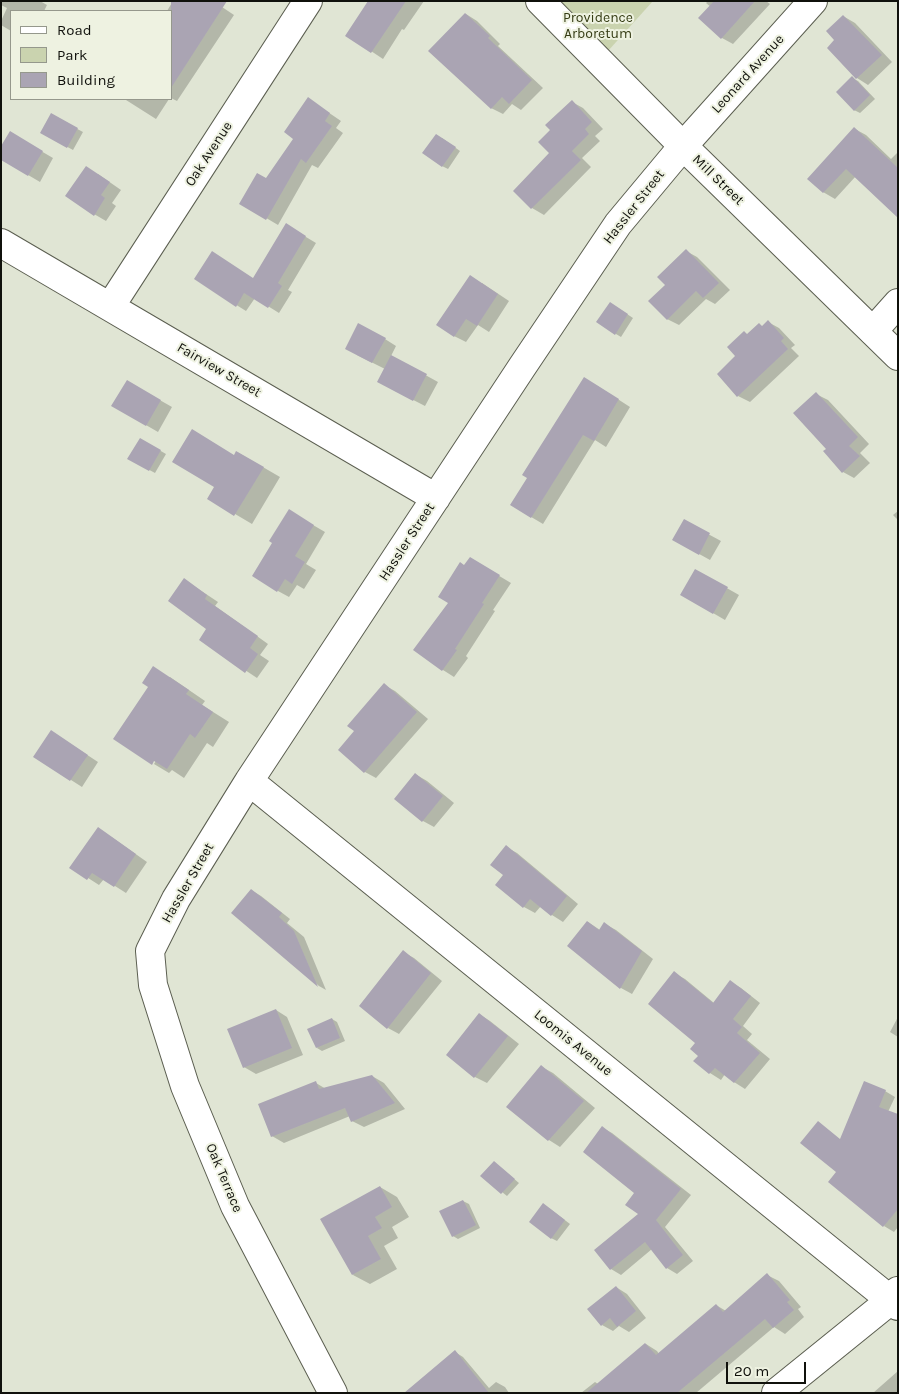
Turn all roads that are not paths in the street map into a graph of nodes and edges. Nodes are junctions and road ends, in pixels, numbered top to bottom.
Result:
1 (308, 1) edge
2 (540, 1) edge
3 (813, 1) edge
4 (683, 146) junction
5 (1, 243) edge
6 (898, 303) edge
7 (110, 307) junction
8 (873, 331) junction
9 (898, 356) edge
10 (436, 498) junction
11 (249, 781) junction
12 (150, 951) joint
13 (896, 1299) edge
14 (333, 1393) edge
15 (776, 1393) edge

1 - 7 street, Oak Avenue
2 - 4 street, Mill Street
3 - 4 street, Leonard Avenue
4 - 8 street, Mill Street
4 - 10 street, Hassler Street
5 - 7 street, Fairview Street
6 - 8 street
7 - 10 street, Fairview Street
8 - 9 street, Mill Street
10 - 11 street, Hassler Street
11 - 12 street, Hassler Street
11 - 13 street, Loomis Avenue
12 - 14 street, Oak Terrace
13 - 15 street

